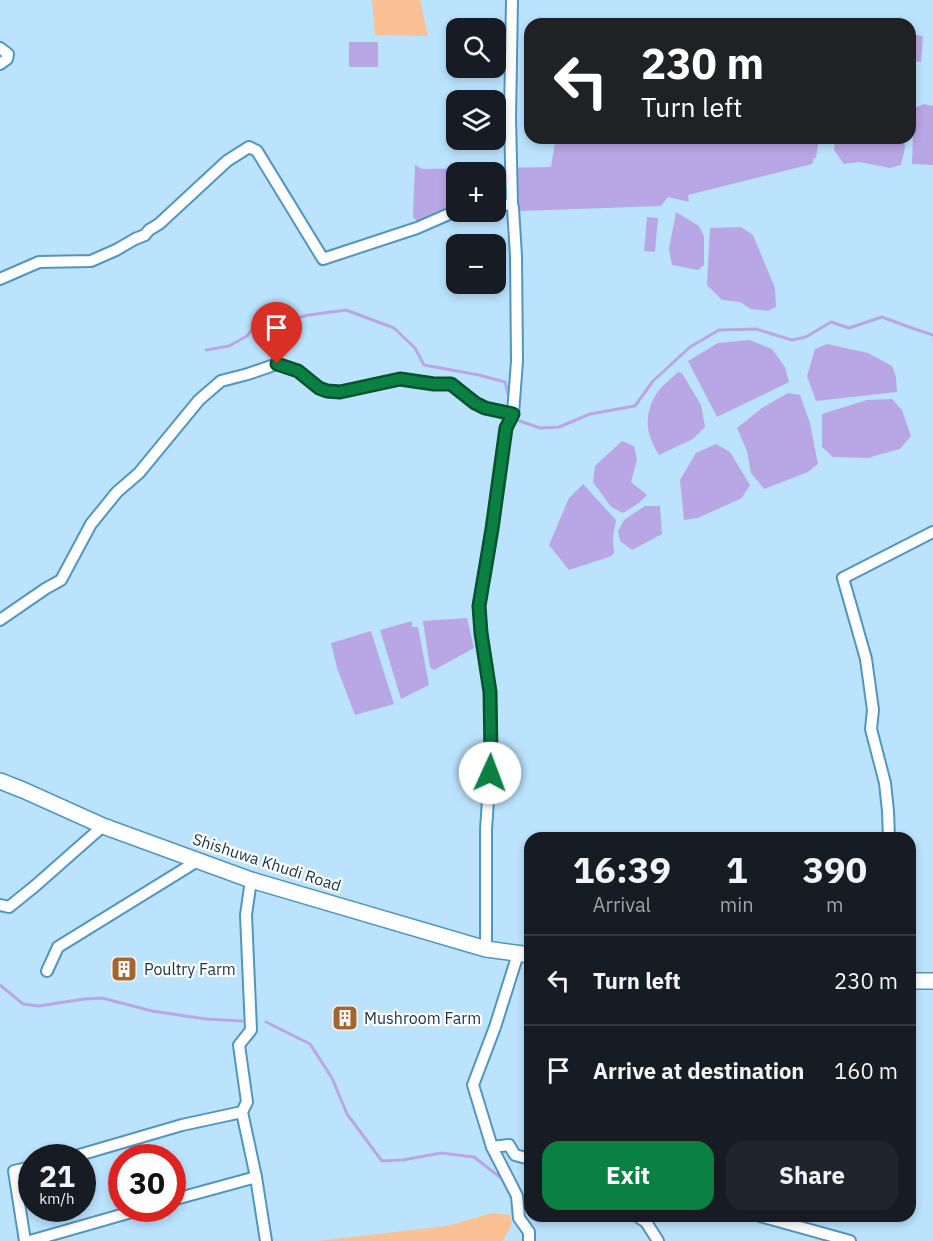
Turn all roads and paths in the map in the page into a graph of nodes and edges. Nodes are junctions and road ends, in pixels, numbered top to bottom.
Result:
1 (512, 0) edge
2 (0, 48) edge
3 (0, 64) edge
4 (512, 204) junction
5 (506, 205) edge
6 (446, 215) edge
7 (0, 279) edge
8 (513, 414) junction
9 (933, 532) edge
10 (0, 620) edge
11 (0, 781) edge
12 (103, 826) junction
13 (889, 832) edge
14 (199, 860) junction
15 (251, 880) junction
16 (0, 905) edge
17 (486, 949) junction
18 (524, 955) edge
19 (47, 971) dead end
20 (916, 981) edge
21 (933, 981) edge
22 (242, 1112) junction
23 (492, 1148) junction
24 (96, 1150) edge
25 (524, 1158) edge
26 (18, 1170) edge
27 (256, 1177) junction
28 (18, 1191) edge
29 (186, 1196) edge
30 (108, 1219) edge
31 (24, 1222) edge
32 (646, 1222) edge
33 (782, 1222) edge
34 (28, 1241) edge
35 (266, 1241) edge
36 (529, 1241) edge
37 (658, 1241) edge
38 (850, 1241) edge

1 - 4 street
2 - 3 street
4 - 5 street
4 - 8 street
6 - 7 street
8 - 10 street
8 - 17 street
9 - 13 street
11 - 12 main road, Shishuwa Khudi Road
12 - 14 main road, Shishuwa Khudi Road
12 - 16 street
14 - 15 main road, Shishuwa Khudi Road
14 - 19 street
15 - 17 main road, Shishuwa Khudi Road
15 - 22 street
17 - 18 main road, Shishuwa Khudi Road
18 - 23 street
20 - 21 main road
22 - 24 street
22 - 27 street
23 - 25 street
23 - 36 street
26 - 28 street
27 - 29 street
27 - 35 street
30 - 34 street
31 - 34 street
32 - 37 street
33 - 38 street

